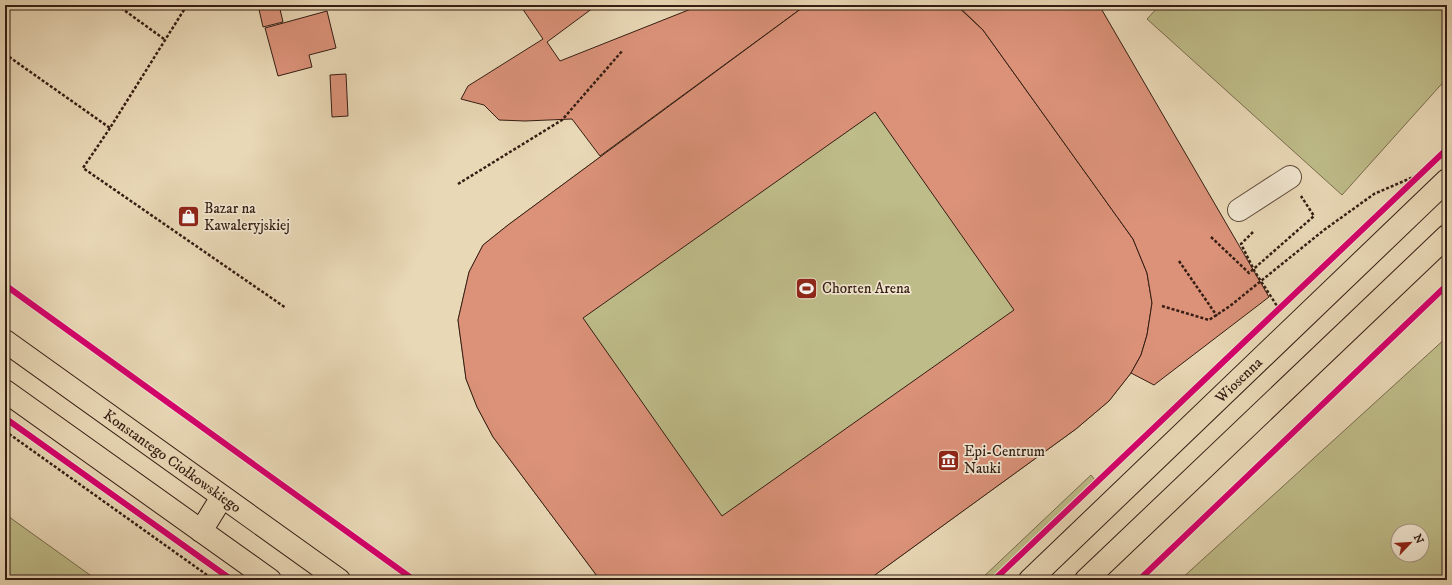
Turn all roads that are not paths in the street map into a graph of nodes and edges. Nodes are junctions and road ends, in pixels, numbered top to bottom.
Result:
1 (1290, 177) road end
2 (1447, 180) edge
3 (1239, 210) dead end
4 (1447, 236) edge
5 (5, 341) edge
6 (5, 391) edge
7 (222, 497) junction
8 (201, 531) junction
9 (270, 580) edge
10 (339, 580) edge
11 (1030, 580) edge
12 (1086, 580) edge

1 - 3 lane
2 - 11 main road, Wiosenna
4 - 12 main road
5 - 7 main road, Konstantego Ciołkowskiego
6 - 8 main road
7 - 8 main road
7 - 10 main road, Konstantego Ciołkowskiego
8 - 9 main road

